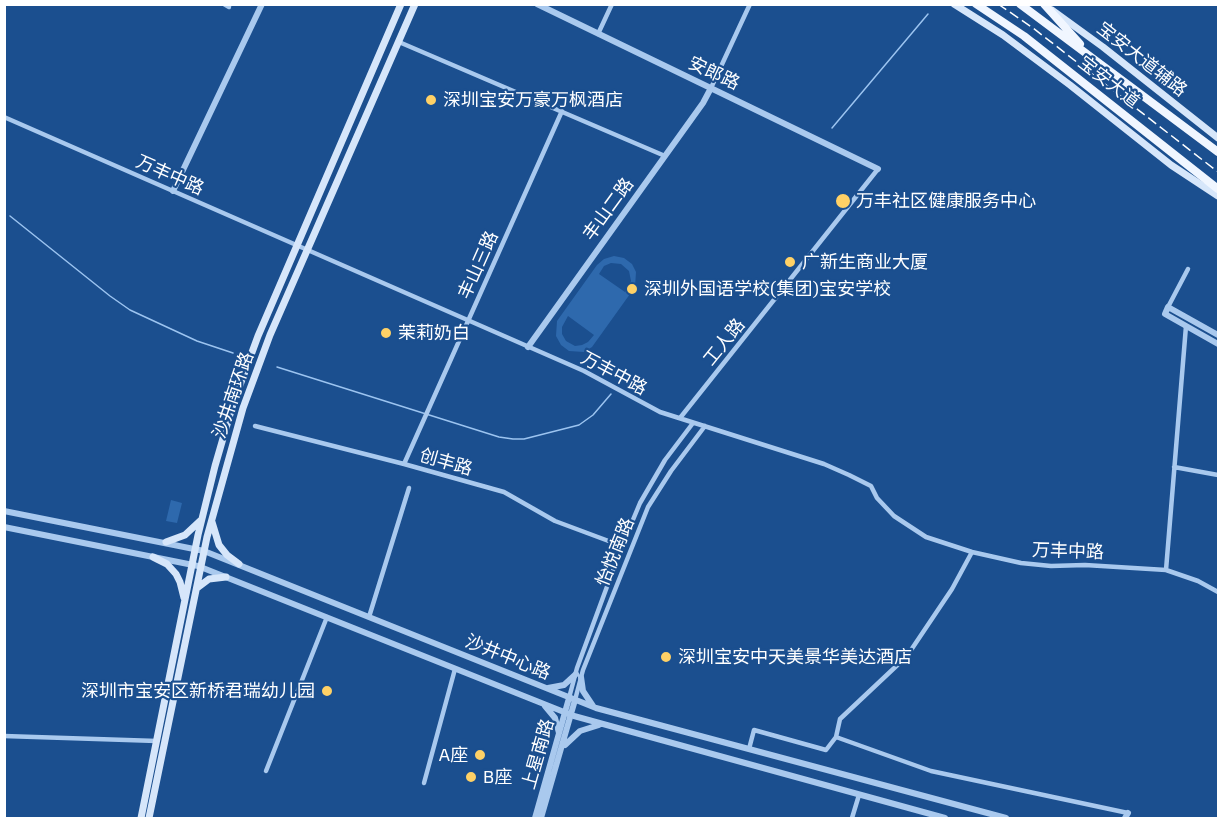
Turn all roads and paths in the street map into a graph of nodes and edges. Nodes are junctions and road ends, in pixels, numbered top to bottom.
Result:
1 (262, 4) edge
2 (401, 4) edge
3 (416, 4) edge
4 (537, 4) edge
5 (612, 4) edge
6 (750, 4) edge
7 (954, 4) edge
8 (976, 4) edge
9 (1020, 4) edge
10 (1045, 4) edge
11 (597, 34) junction
12 (399, 42) junction
13 (1091, 57) junction
14 (711, 88) junction
15 (562, 111) junction
16 (4, 117) edge
17 (1218, 138) edge
18 (1218, 152) edge
19 (665, 156) junction
20 (878, 169) joint
21 (1218, 189) edge
22 (173, 191) junction
23 (1218, 196) edge
24 (297, 245) junction
25 (308, 250) junction
26 (1188, 269) dead end
27 (1168, 308) junction
28 (468, 321) junction
29 (1186, 326) junction
30 (1218, 335) edge
31 (1218, 344) edge
32 (528, 347) junction
33 (680, 418) junction
34 (693, 423) junction
35 (255, 426) dead end
36 (705, 426) junction
37 (404, 464) junction
38 (1174, 467) junction
39 (1218, 475) edge
40 (209, 486) junction
41 (409, 488) dead end
42 (219, 490) junction
43 (4, 511) edge
44 (212, 513) junction
45 (202, 518) junction
46 (4, 527) edge
47 (165, 542) junction
48 (622, 546) junction
49 (195, 548) junction
50 (204, 551) junction
51 (972, 552) junction
52 (153, 556) junction
53 (238, 564) junction
54 (192, 565) junction
55 (200, 567) junction
56 (1166, 570) junction
57 (226, 577) junction
58 (196, 590) junction
59 (1218, 592) edge
60 (184, 604) junction
61 (327, 617) junction
62 (369, 617) junction
63 (455, 669) junction
64 (578, 675) junction
65 (544, 688) junction
66 (572, 699) junction
67 (542, 704) junction
68 (596, 708) junction
69 (569, 714) junction
70 (605, 725) junction
71 (4, 736) edge
72 (836, 736) junction
73 (559, 738) junction
74 (156, 741) junction
75 (748, 749) junction
76 (560, 753) junction
77 (266, 771) dead end
78 (423, 783) dead end
79 (859, 795) junction
80 (1127, 817) edge
81 (141, 819) edge
82 (149, 819) edge
83 (535, 819) edge
84 (541, 819) edge
85 (852, 819) edge
86 (945, 819) edge
87 (1006, 819) edge

1 - 22 street
2 - 24 main road, 沙井南环路
3 - 12 main road, 沙井南环路
4 - 11 street, 安郎路
5 - 11 street
6 - 14 street
7 - 23 main road
8 - 21 main road, 宝安大道
9 - 13 main road, 宝安大道
10 - 13 main road
10 - 17 main road, 宝安大道辅路
11 - 14 street, 安郎路
12 - 15 street
12 - 25 main road, 沙井南环路
13 - 18 main road, 宝安大道
14 - 19 street, 丰山二路
14 - 20 street, 安郎路
15 - 19 street
15 - 28 street, 丰山三路
16 - 22 street, 万丰中路
19 - 32 street, 丰山二路
20 - 33 street, 工人路
22 - 24 street, 万丰中路
24 - 25 street, 万丰中路
24 - 40 main road, 沙井南环路
25 - 28 street, 万丰中路
25 - 42 main road, 沙井南环路
26 - 27 street
27 - 29 street
27 - 30 street
28 - 32 street, 万丰中路
28 - 37 street, 丰山三路
29 - 31 street
29 - 38 street
32 - 33 street, 万丰中路
33 - 34 street, 万丰中路
34 - 36 street, 万丰中路
34 - 48 street, 怡悦南路
35 - 37 street, 创丰路
36 - 51 street, 万丰中路
36 - 64 street, 怡悦南路
37 - 48 street, 创丰路
38 - 39 street
38 - 56 street
40 - 42 main road
40 - 45 main road, 沙井南环路
41 - 62 street
42 - 44 main road, 沙井南环路
43 - 47 street, 沙井中心路
44 - 50 main road, 沙井南环路
44 - 53 main road
45 - 47 main road
45 - 49 main road, 沙井南环路
46 - 52 street, 沙井中心路
47 - 49 street, 沙井中心路
48 - 64 street, 怡悦南路
49 - 50 street, 沙井中心路
49 - 54 main road, 沙井南环路
50 - 53 street, 沙井中心路
50 - 55 main road, 沙井南环路
51 - 56 street, 万丰中路
51 - 72 street
52 - 54 street, 沙井中心路
52 - 60 main road
53 - 62 street, 沙井中心路
54 - 55 street, 沙井中心路
54 - 60 main road, 沙井南环路
55 - 57 street, 沙井中心路
55 - 58 main road, 沙井南环路
56 - 59 street, 万丰中路
57 - 58 main road
57 - 61 street, 沙井中心路
58 - 82 main road, 沙井南环路
60 - 74 main road, 沙井南环路
61 - 63 street, 沙井中心路
61 - 77 street
62 - 65 street, 沙井中心路
63 - 67 street, 沙井中心路
63 - 78 street
64 - 65 street
64 - 66 street, 怡悦南路
64 - 68 street
65 - 66 street, 沙井中心路
66 - 68 street, 沙井中心路
66 - 69 street, 上星南路
67 - 69 street, 沙井中心路
67 - 73 street
68 - 75 street, 沙井中心路
69 - 70 street, 沙井中心路
69 - 73 street, 上星南路
69 - 76 street, 上星南路
70 - 76 street
70 - 79 street, 沙井中心路
71 - 74 street
72 - 75 street
72 - 80 street
73 - 83 street, 上星南路
74 - 81 main road, 沙井南环路
75 - 87 street, 沙井中心路
76 - 84 street, 上星南路
79 - 85 street
79 - 86 street, 沙井中心路

